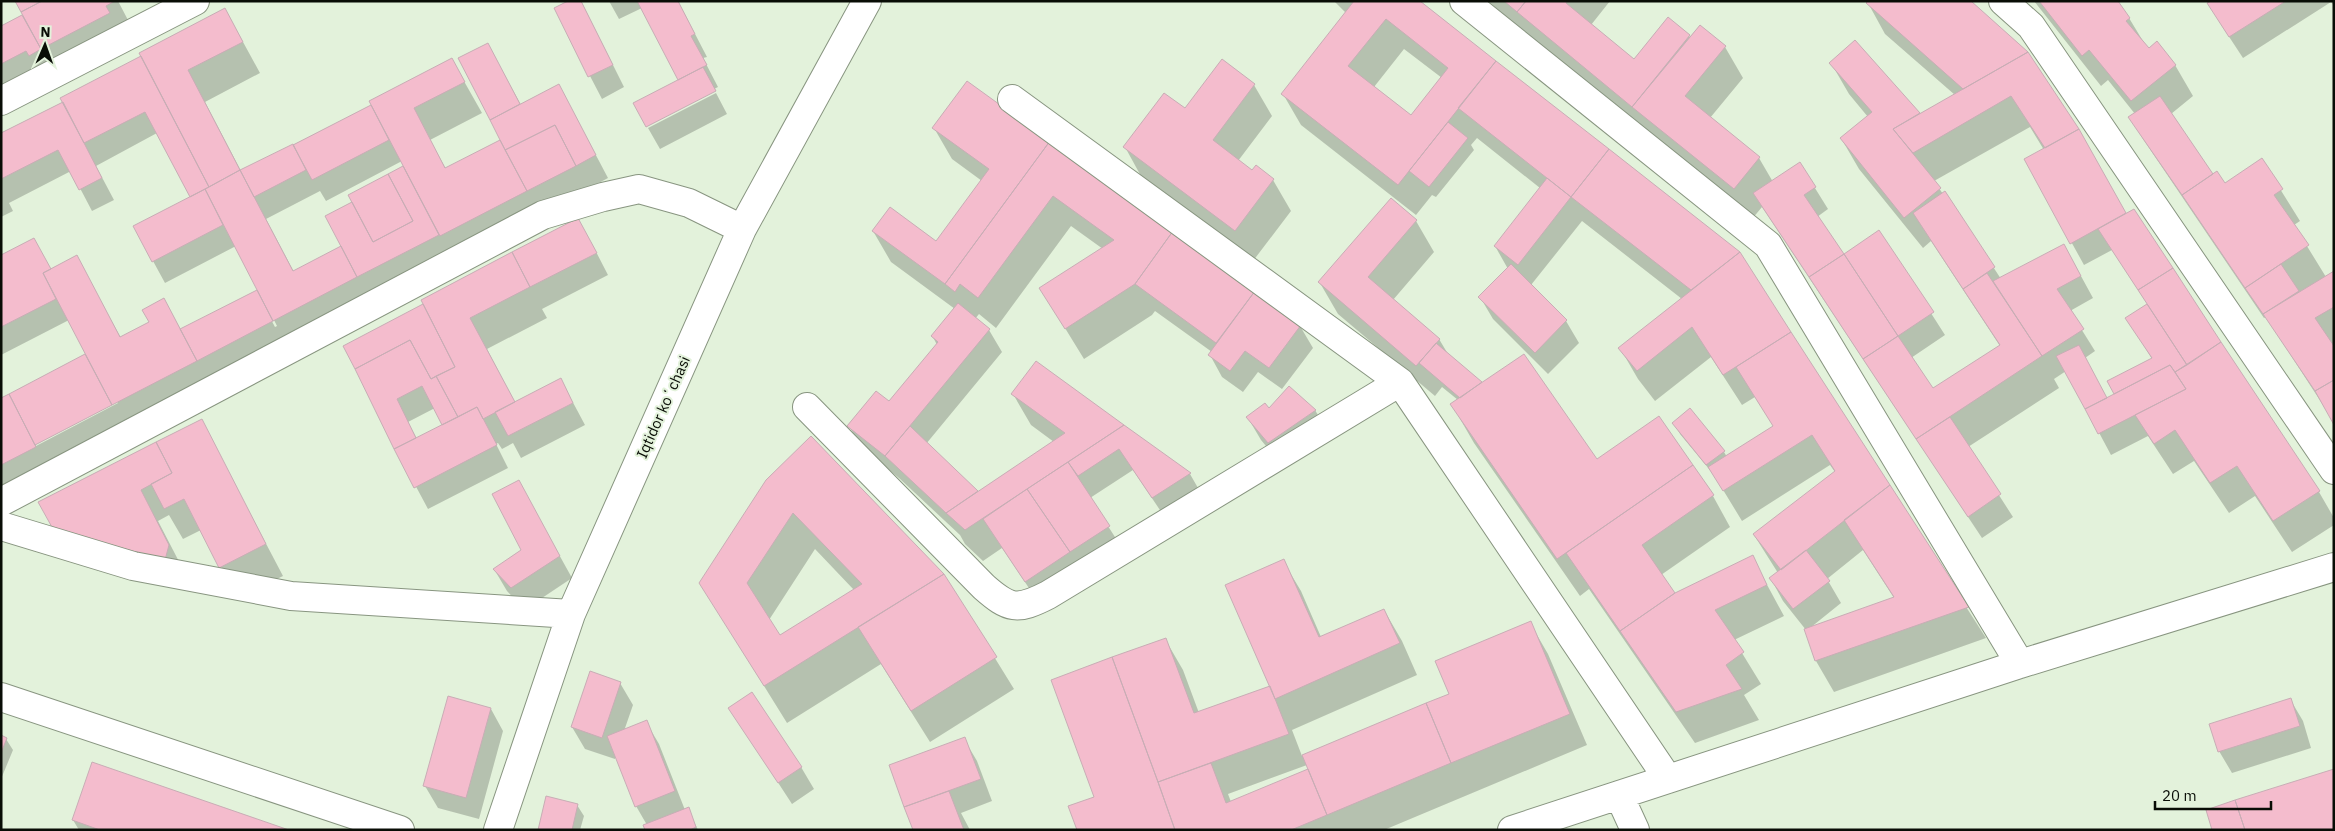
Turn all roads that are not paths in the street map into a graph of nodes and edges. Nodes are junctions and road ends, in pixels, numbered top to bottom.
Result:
1 (195, 1) edge
2 (867, 1) edge
3 (1464, 1) edge
4 (2003, 1) edge
5 (1012, 99) dead end
6 (1, 101) edge
7 (742, 229) junction
8 (1400, 382) junction
9 (807, 407) dead end
10 (2334, 470) edge
11 (1, 502) edge
12 (1, 526) edge
13 (2334, 567) edge
14 (571, 614) junction
15 (2020, 664) junction
16 (1, 697) edge
17 (1668, 779) junction
18 (1619, 795) junction
19 (400, 830) edge
20 (498, 830) edge
21 (1512, 830) edge
22 (1635, 830) edge

1 - 6 street
2 - 7 street, Iqtidor koʻchasi
3 - 15 street
4 - 10 street
5 - 8 street
7 - 11 street
7 - 14 street, Iqtidor koʻchasi
8 - 9 street
8 - 17 street
12 - 14 street
13 - 15 street
14 - 20 street, Iqtidor koʻchasi
15 - 17 street
16 - 19 street
17 - 18 street
18 - 21 street
18 - 22 street

